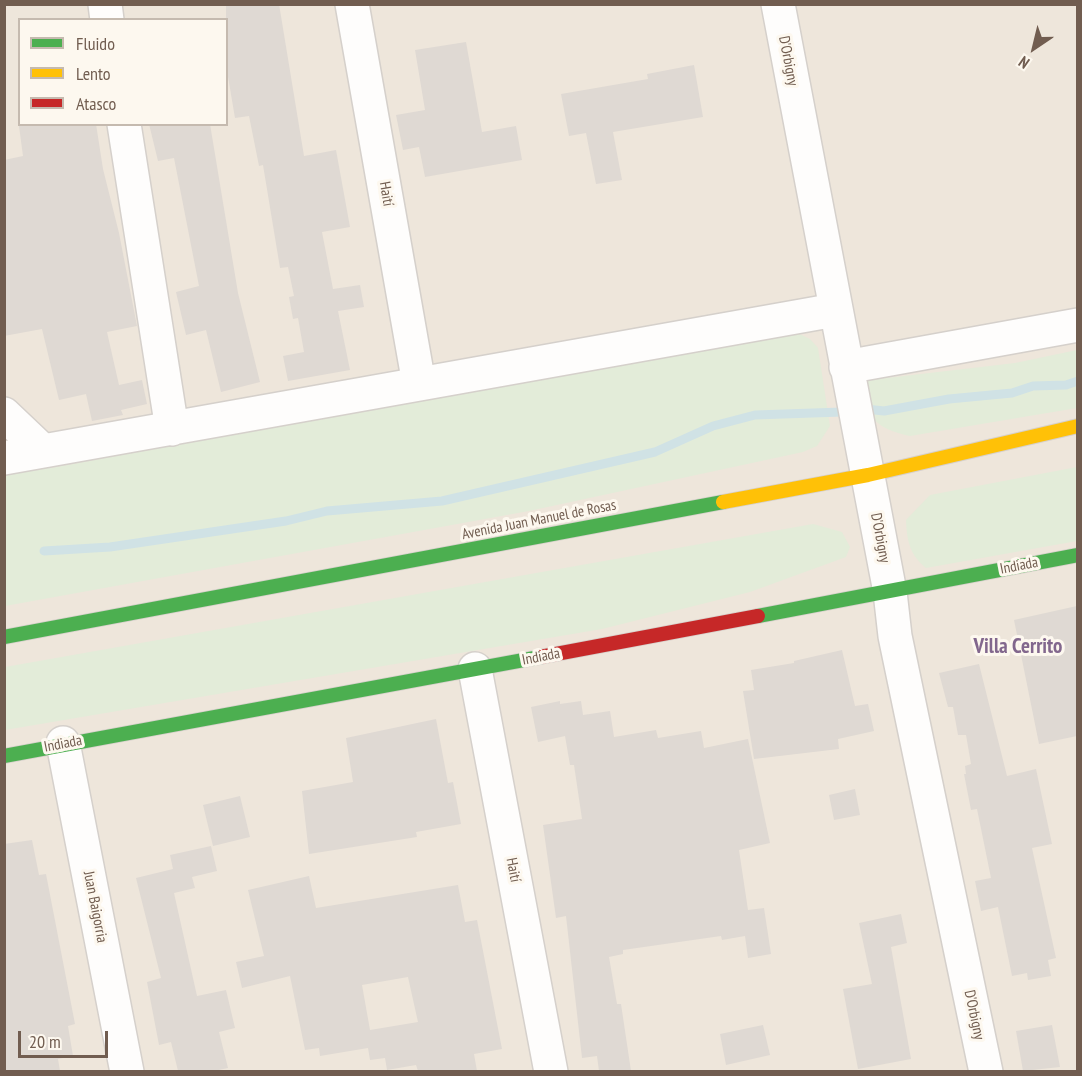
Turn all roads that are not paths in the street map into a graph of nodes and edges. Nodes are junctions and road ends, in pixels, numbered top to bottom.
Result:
1 (352, 4) edge
2 (778, 4) edge
3 (124, 126) edge
4 (835, 310) junction
5 (1077, 325) edge
6 (846, 367) junction
7 (419, 384) junction
8 (4, 414) edge
9 (1077, 426) edge
10 (172, 429) junction
11 (43, 451) junction
12 (4, 458) edge
13 (868, 475) junction
14 (1077, 555) edge
15 (890, 592) junction
16 (4, 637) edge
17 (475, 669) junction
18 (63, 743) junction
19 (4, 756) edge
20 (127, 1071) edge
21 (550, 1071) edge
22 (986, 1071) edge

1 - 7 street, Haití
2 - 4 street, D'Orbigny
3 - 10 street
4 - 6 street, D'Orbigny
4 - 7 street
5 - 6 street
6 - 13 street, D'Orbigny
7 - 10 street
8 - 11 street
9 - 13 street, Avenida Juan Manuel de Rosas
10 - 11 street
11 - 12 street
13 - 15 street, D'Orbigny
13 - 16 street, Avenida Juan Manuel de Rosas
14 - 15 street, Indiada
15 - 17 street, Indiada
15 - 22 street, D'Orbigny
17 - 18 street, Indiada
17 - 21 street, Haití
18 - 19 street, Indiada
18 - 20 street, Juan Baigorria

